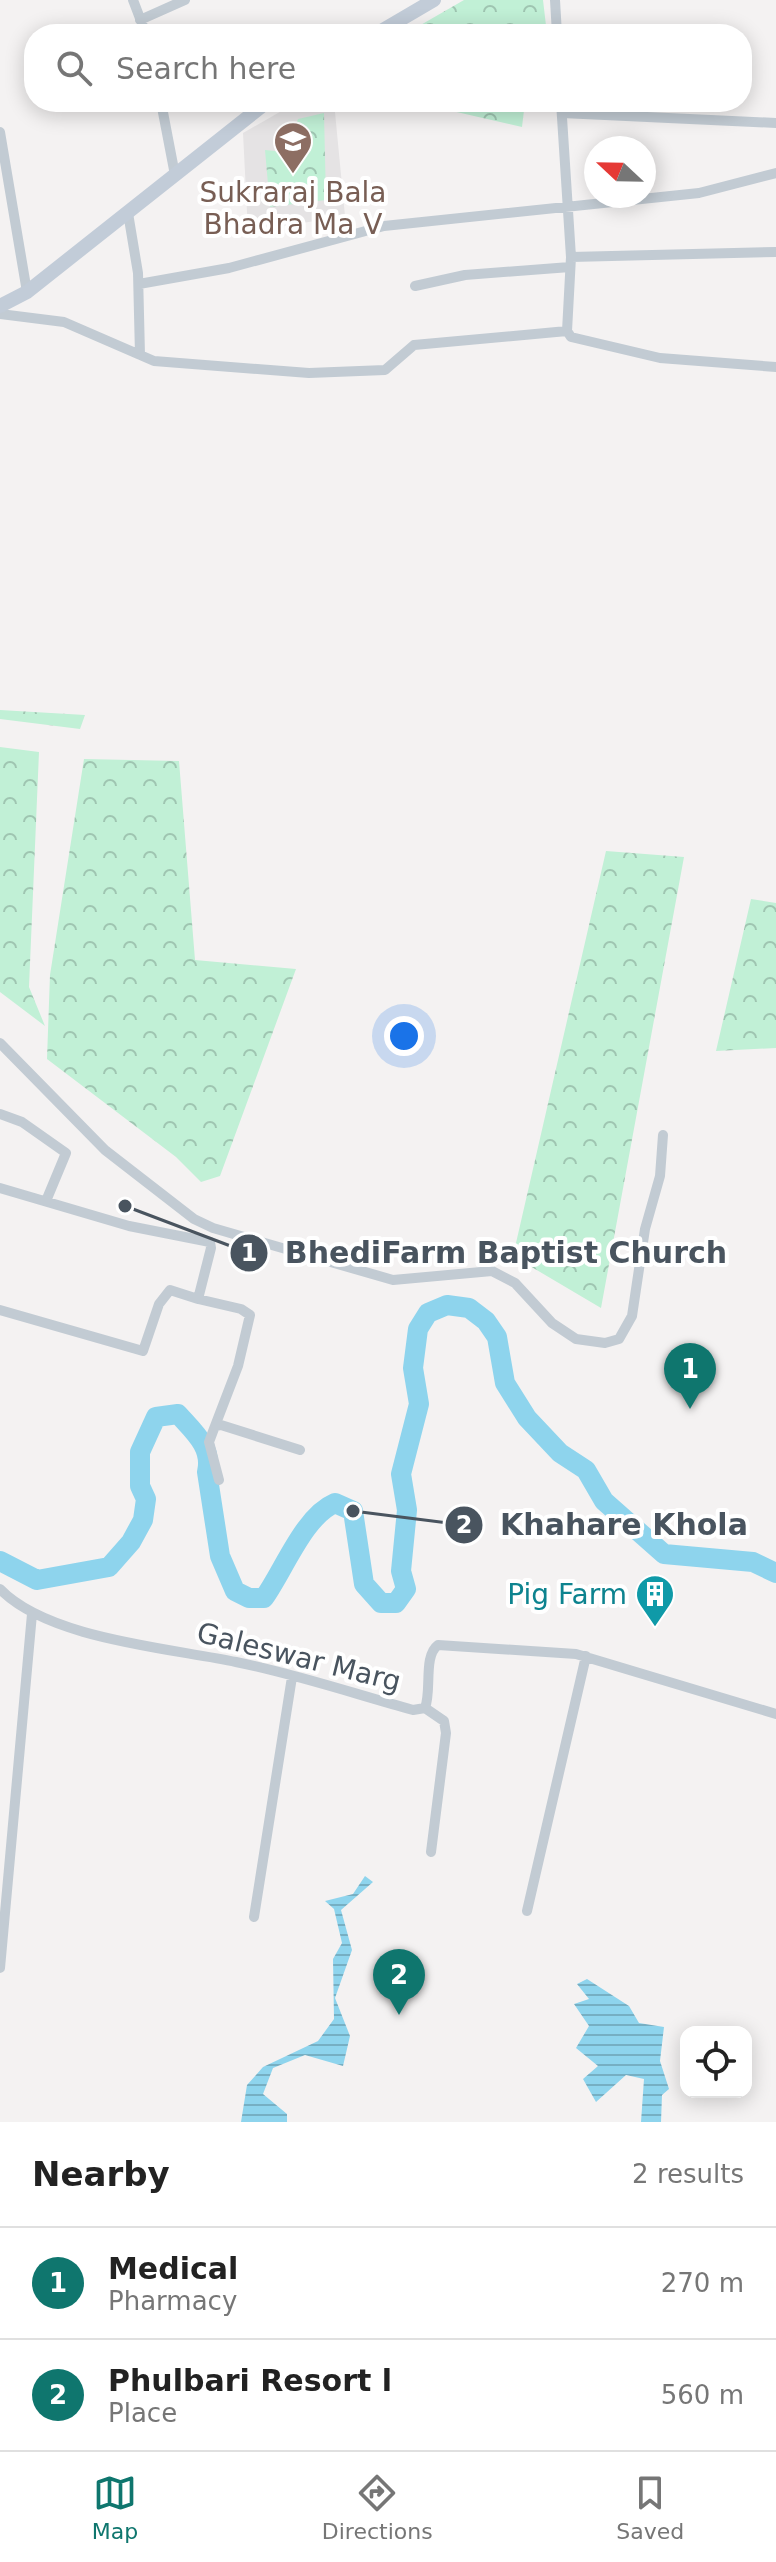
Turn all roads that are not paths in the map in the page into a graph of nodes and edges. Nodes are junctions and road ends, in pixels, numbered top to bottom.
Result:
1 (133, 0) edge
2 (185, 0) edge
3 (434, 0) edge
4 (555, 0) edge
5 (140, 20) junction
6 (142, 24) edge
7 (393, 24) edge
8 (556, 24) edge
9 (163, 112) edge
10 (254, 112) edge
11 (561, 112) edge
12 (618, 112) edge
13 (776, 123) edge
14 (0, 132) edge
15 (776, 173) edge
16 (175, 175) junction
17 (568, 208) junction
18 (128, 213) junction
19 (776, 252) edge
20 (571, 262) junction
21 (139, 284) junction
22 (415, 286) dead end
23 (27, 292) junction
24 (0, 306) edge
25 (0, 314) edge
26 (567, 331) junction
27 (140, 355) junction
28 (776, 367) edge
29 (0, 1043) edge
30 (0, 1114) edge
31 (663, 1135) dead end
32 (0, 1188) edge
33 (46, 1201) junction
34 (198, 1299) junction
35 (0, 1310) edge
36 (215, 1426) junction
37 (300, 1450) dead end
38 (219, 1480) dead end
39 (0, 1589) edge
40 (32, 1614) junction
41 (586, 1656) junction
42 (292, 1677) junction
43 (425, 1708) junction
44 (776, 1714) edge
45 (431, 1852) dead end
46 (527, 1911) dead end
47 (254, 1917) dead end
48 (0, 1968) edge

1 - 5 street
2 - 5 street
3 - 7 street
4 - 8 street
5 - 6 street
9 - 16 street
10 - 16 street
11 - 17 street
12 - 13 street
14 - 23 street
15 - 17 street
16 - 18 street
17 - 20 street
17 - 21 street
18 - 21 street
18 - 23 street
19 - 20 street
20 - 22 street
20 - 26 street
21 - 27 street
23 - 24 street
25 - 27 street
26 - 27 street
26 - 28 street
29 - 31 street
30 - 33 street
32 - 33 street
33 - 34 street
34 - 35 street
34 - 36 street
36 - 37 street
36 - 38 street
39 - 40 street, Galeswar Marg
40 - 42 street, Galeswar Marg
40 - 48 street
41 - 43 street, Galeswar Marg
41 - 44 street, Galeswar Marg
41 - 46 street
42 - 43 street, Galeswar Marg
42 - 47 street
43 - 45 street

